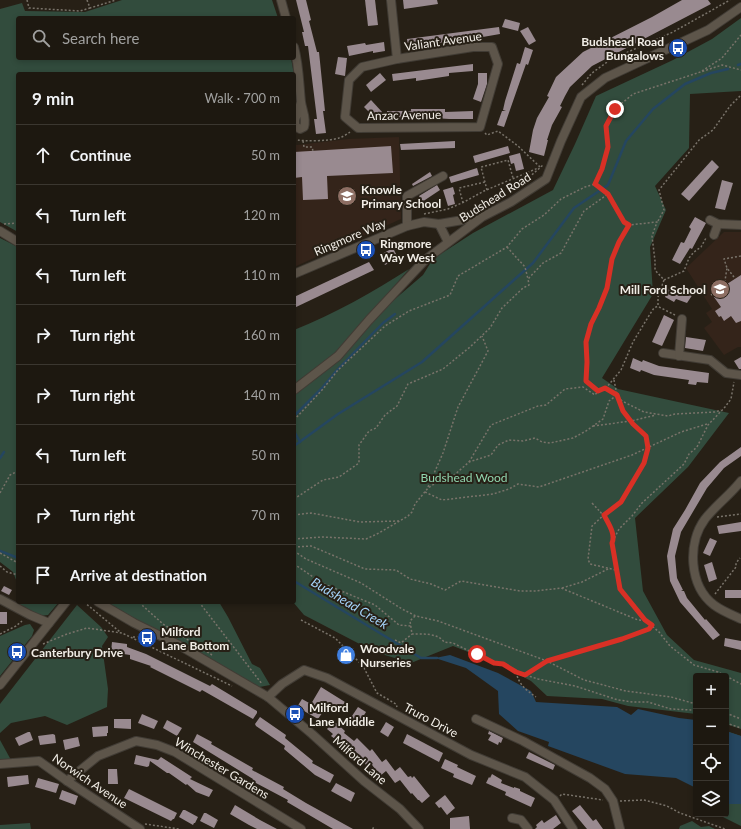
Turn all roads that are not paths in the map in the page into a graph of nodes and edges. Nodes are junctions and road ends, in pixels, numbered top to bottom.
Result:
1 (281, 0) edge
2 (391, 0) edge
3 (741, 7) edge
4 (285, 16) edge
5 (296, 54) edge
6 (397, 59) junction
7 (296, 117) edge
8 (469, 126) joint
9 (443, 176) dead end
10 (482, 217) junction
11 (710, 220) dead end
12 (407, 223) junction
13 (439, 224) junction
14 (718, 224) junction
15 (741, 225) edge
16 (0, 231) edge
17 (714, 235) road end
18 (16, 241) edge
19 (448, 242) junction
20 (296, 273) edge
21 (682, 319) road end
22 (663, 353) dead end
23 (679, 356) junction
24 (738, 375) edge
25 (296, 388) edge
26 (741, 481) edge
27 (733, 491) junction
28 (741, 496) edge
29 (0, 599) edge
30 (64, 604) edge
31 (102, 604) edge
32 (741, 619) edge
33 (49, 623) junction
34 (0, 685) edge
35 (270, 696) junction
36 (476, 719) dead end
37 (0, 764) edge
38 (67, 781) junction
39 (512, 818) dead end
40 (142, 826) edge
41 (301, 829) edge
42 (419, 829) edge
43 (528, 829) edge
44 (573, 829) edge
45 (620, 829) edge

1 - 4 street
2 - 6 street
3 - 10 street, Budshead Road
5 - 7 street
6 - 8 street, Valiant Avenue
6 - 8 street, Anzac Avenue
9 - 12 street
10 - 13 street, Ringmore Way
10 - 19 street, Budshead Road
11 - 14 street
12 - 13 street, Ringmore Way
12 - 20 street, Ringmore Way
13 - 19 street
14 - 15 street
14 - 17 street
16 - 18 street
19 - 25 street, Budshead Road
21 - 23 street
22 - 23 street
23 - 24 street
26 - 27 street
27 - 28 street
27 - 32 street
29 - 33 street
30 - 33 street
31 - 35 street, Milford Lane
33 - 34 street
35 - 42 street, Milford Lane
35 - 44 street, Truro Drive
36 - 45 street
37 - 38 street, Norwich Avenue
38 - 40 street, Norwich Avenue
38 - 41 street, Winchester Gardens
39 - 43 street

